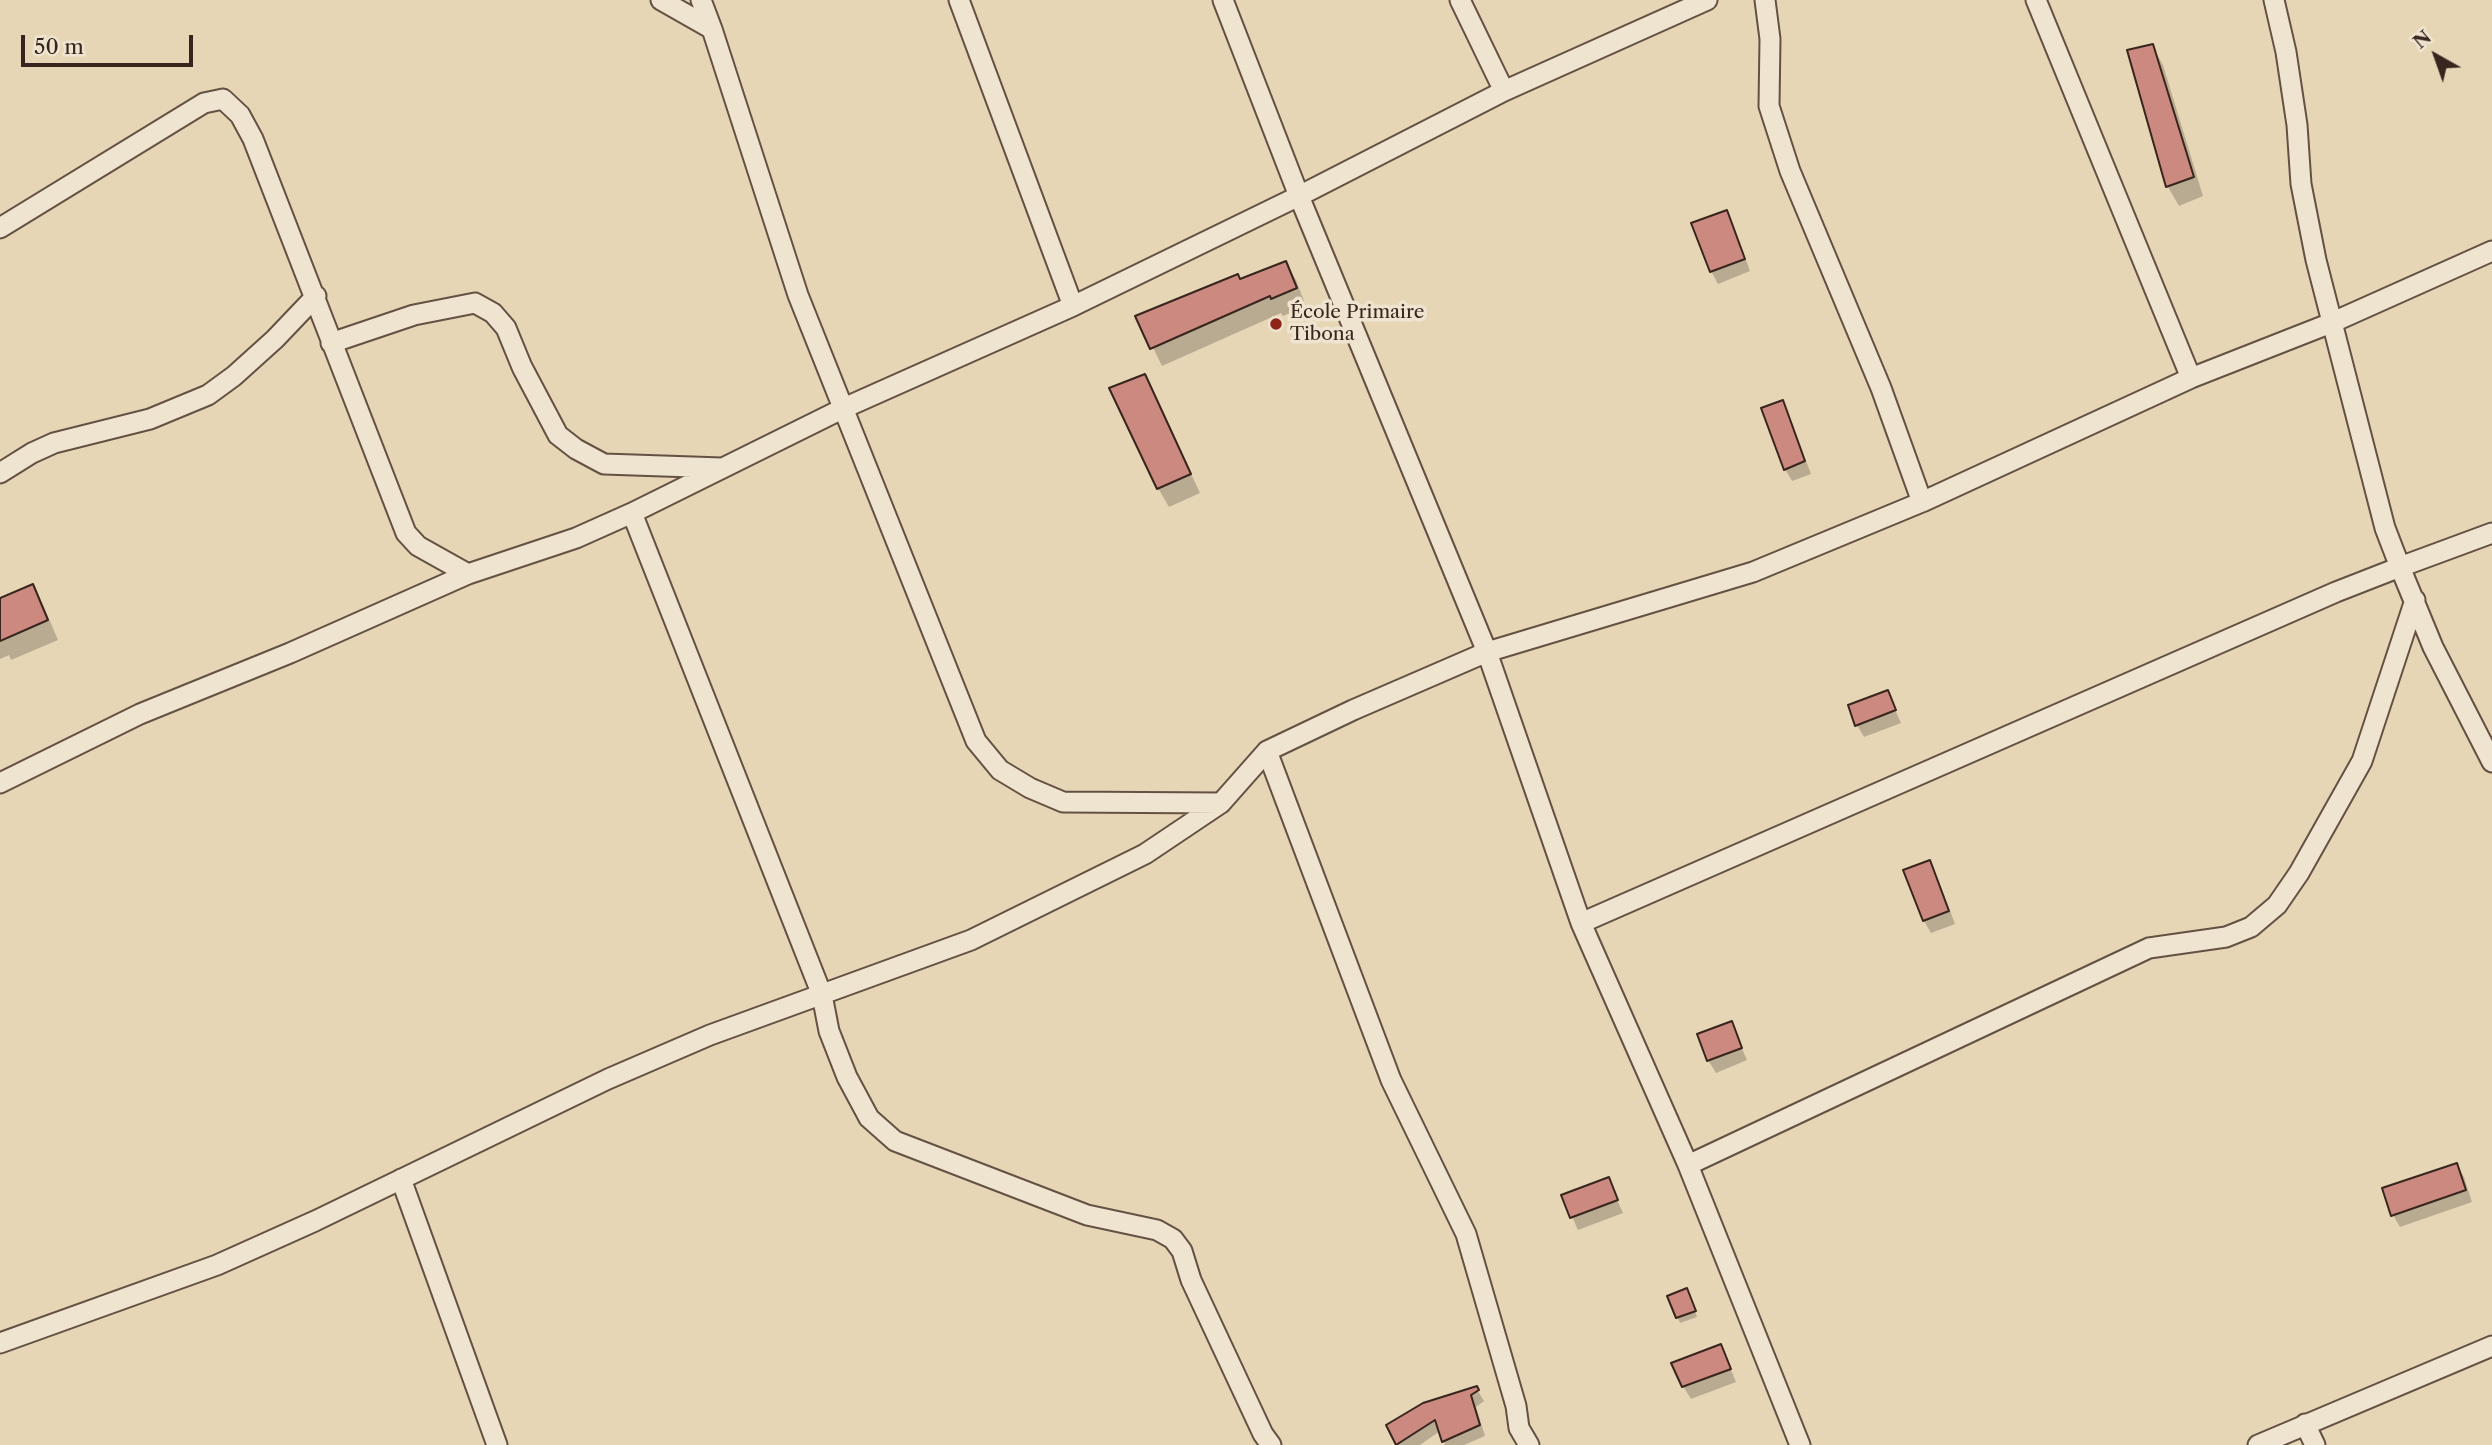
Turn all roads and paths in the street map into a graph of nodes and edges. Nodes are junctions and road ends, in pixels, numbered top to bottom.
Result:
1 (662, 0) edge
2 (701, 0) edge
3 (959, 0) edge
4 (1223, 0) edge
5 (1460, 0) edge
6 (1707, 0) edge
7 (1765, 0) edge
8 (2036, 0) edge
9 (2274, 0) edge
10 (712, 29) junction
11 (1504, 91) junction
12 (1299, 196) junction
13 (0, 228) edge
14 (2492, 251) edge
15 (316, 296) junction
16 (1073, 306) junction
17 (2331, 323) junction
18 (331, 343) junction
19 (2191, 377) junction
20 (844, 408) junction
21 (724, 468) junction
22 (0, 473) edge
23 (1922, 502) junction
24 (632, 513) junction
25 (2492, 533) edge
26 (2400, 567) junction
27 (468, 574) junction
28 (2415, 600) junction
29 (1487, 652) junction
30 (1268, 751) junction
31 (2492, 762) edge
32 (0, 783) edge
33 (1221, 803) junction
34 (1581, 923) junction
35 (822, 995) junction
36 (1688, 1165) junction
37 (401, 1179) junction
38 (0, 1343) edge
39 (2492, 1346) edge
40 (2305, 1424) junction
41 (497, 1445) edge
42 (1271, 1445) edge
43 (1529, 1445) edge
44 (1800, 1445) edge
45 (2258, 1445) edge
46 (2315, 1445) edge

1 - 10 street
2 - 10 street
3 - 16 street
4 - 12 street
5 - 11 street
6 - 11 street
7 - 23 street
8 - 19 street
9 - 17 street
10 - 20 street
11 - 12 street
12 - 16 street
12 - 29 street
13 - 15 street
14 - 17 street
15 - 18 street
15 - 22 street
16 - 20 street
17 - 19 street
17 - 26 street
18 - 21 street
18 - 27 street
19 - 23 street
20 - 21 street
20 - 33 street
21 - 24 street
23 - 29 street
24 - 27 street
24 - 35 street
25 - 26 street
26 - 28 street
26 - 34 street
27 - 32 street
28 - 31 street
28 - 36 street
29 - 30 street
29 - 34 street
30 - 33 street
30 - 43 street
33 - 35 street
34 - 36 street
35 - 37 street
35 - 42 street
36 - 44 street
37 - 38 street
37 - 41 street
39 - 40 street
40 - 45 street
40 - 46 street

